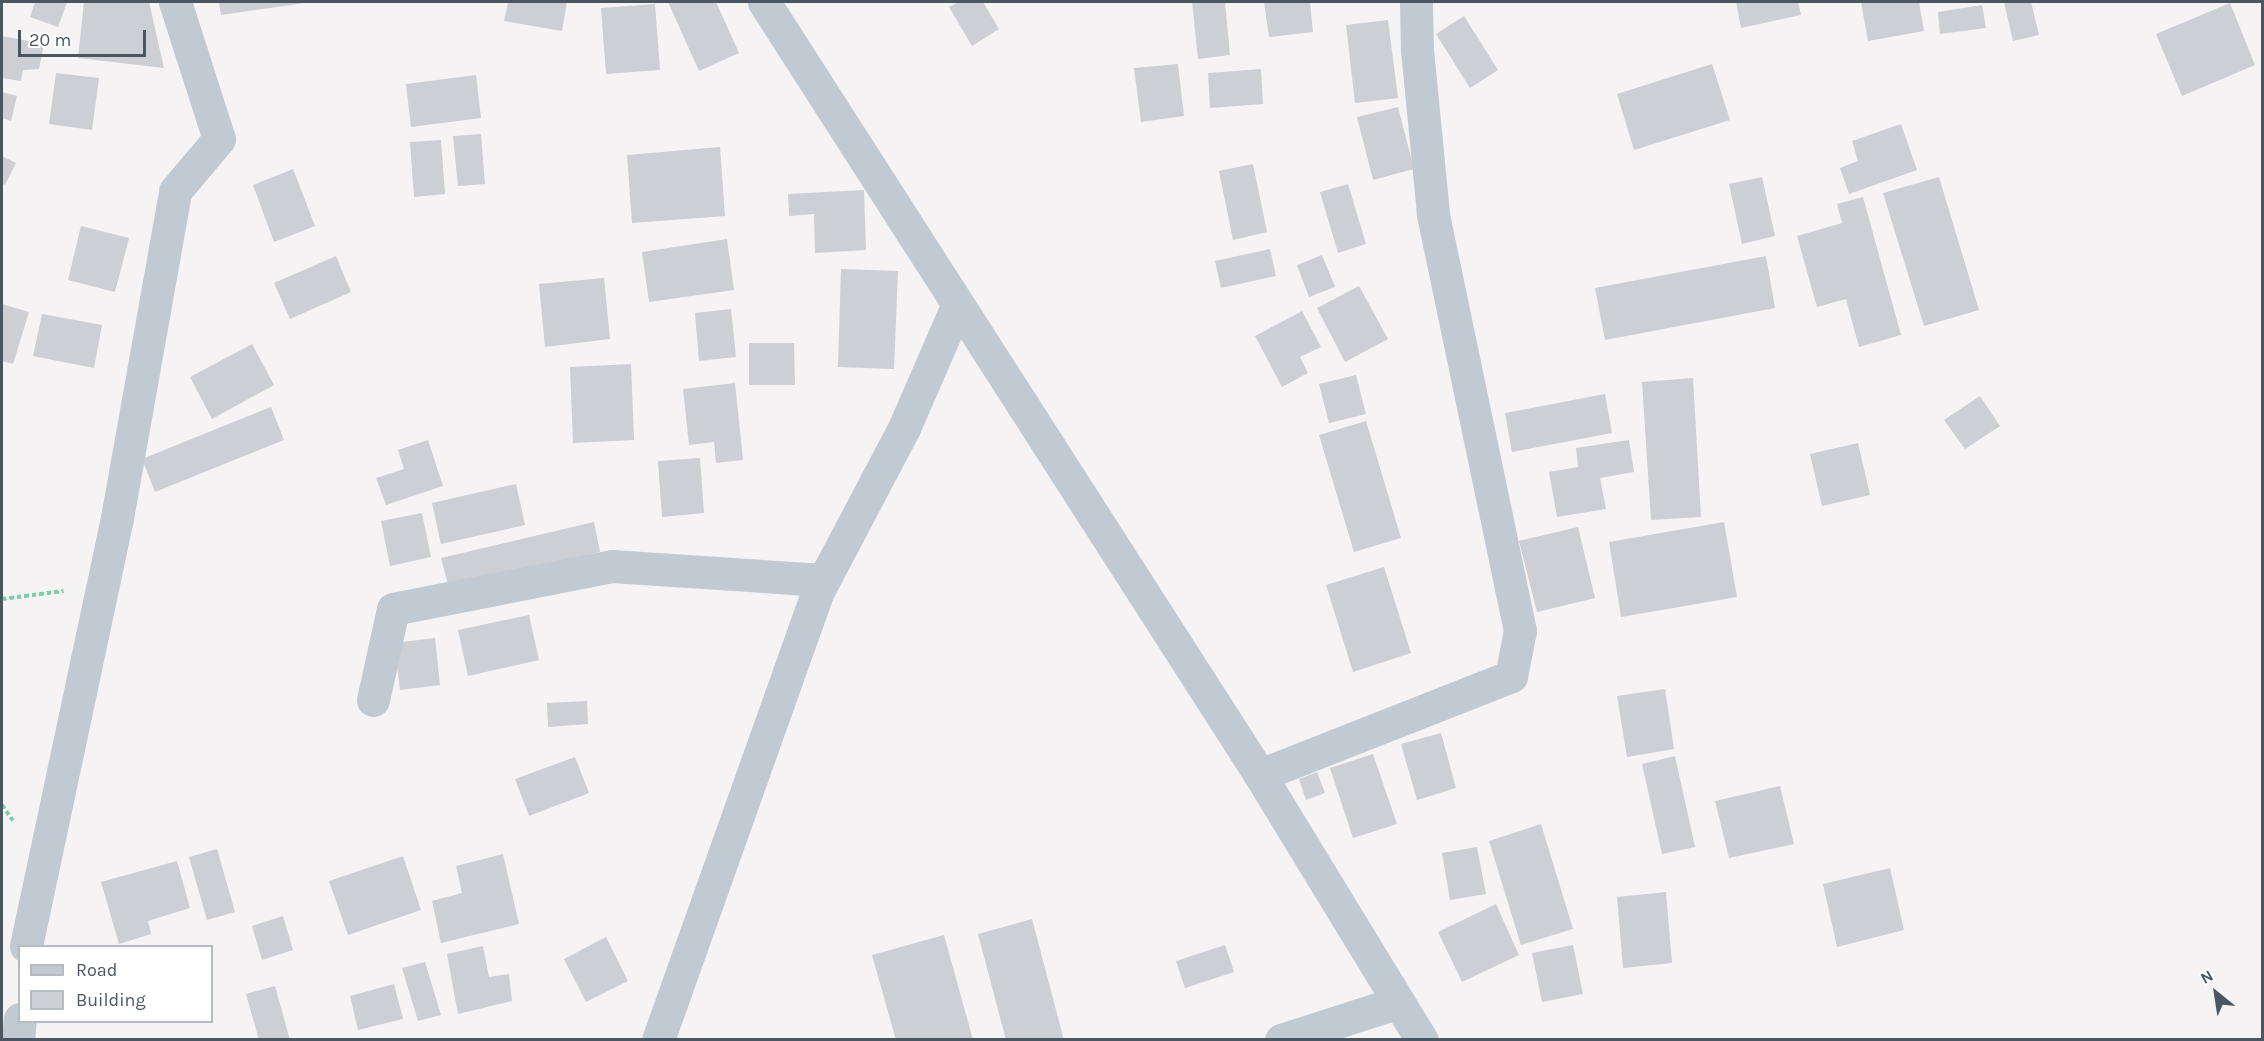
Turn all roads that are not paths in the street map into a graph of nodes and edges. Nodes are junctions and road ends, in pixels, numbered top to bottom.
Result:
1 (175, 2) edge
2 (764, 2) edge
3 (1416, 2) edge
4 (957, 306) junction
5 (824, 580) junction
6 (374, 700) dead end
7 (1260, 775) junction
8 (26, 945) edge
9 (1396, 1003) junction
10 (20, 1023) edge
11 (18, 1040) edge
12 (658, 1040) edge
13 (1281, 1040) edge
14 (1422, 1040) edge

1 - 8 street
2 - 4 street
3 - 7 street
4 - 5 street
4 - 7 street
5 - 6 street
5 - 12 street
7 - 9 street
9 - 13 street
9 - 14 street
10 - 11 street

